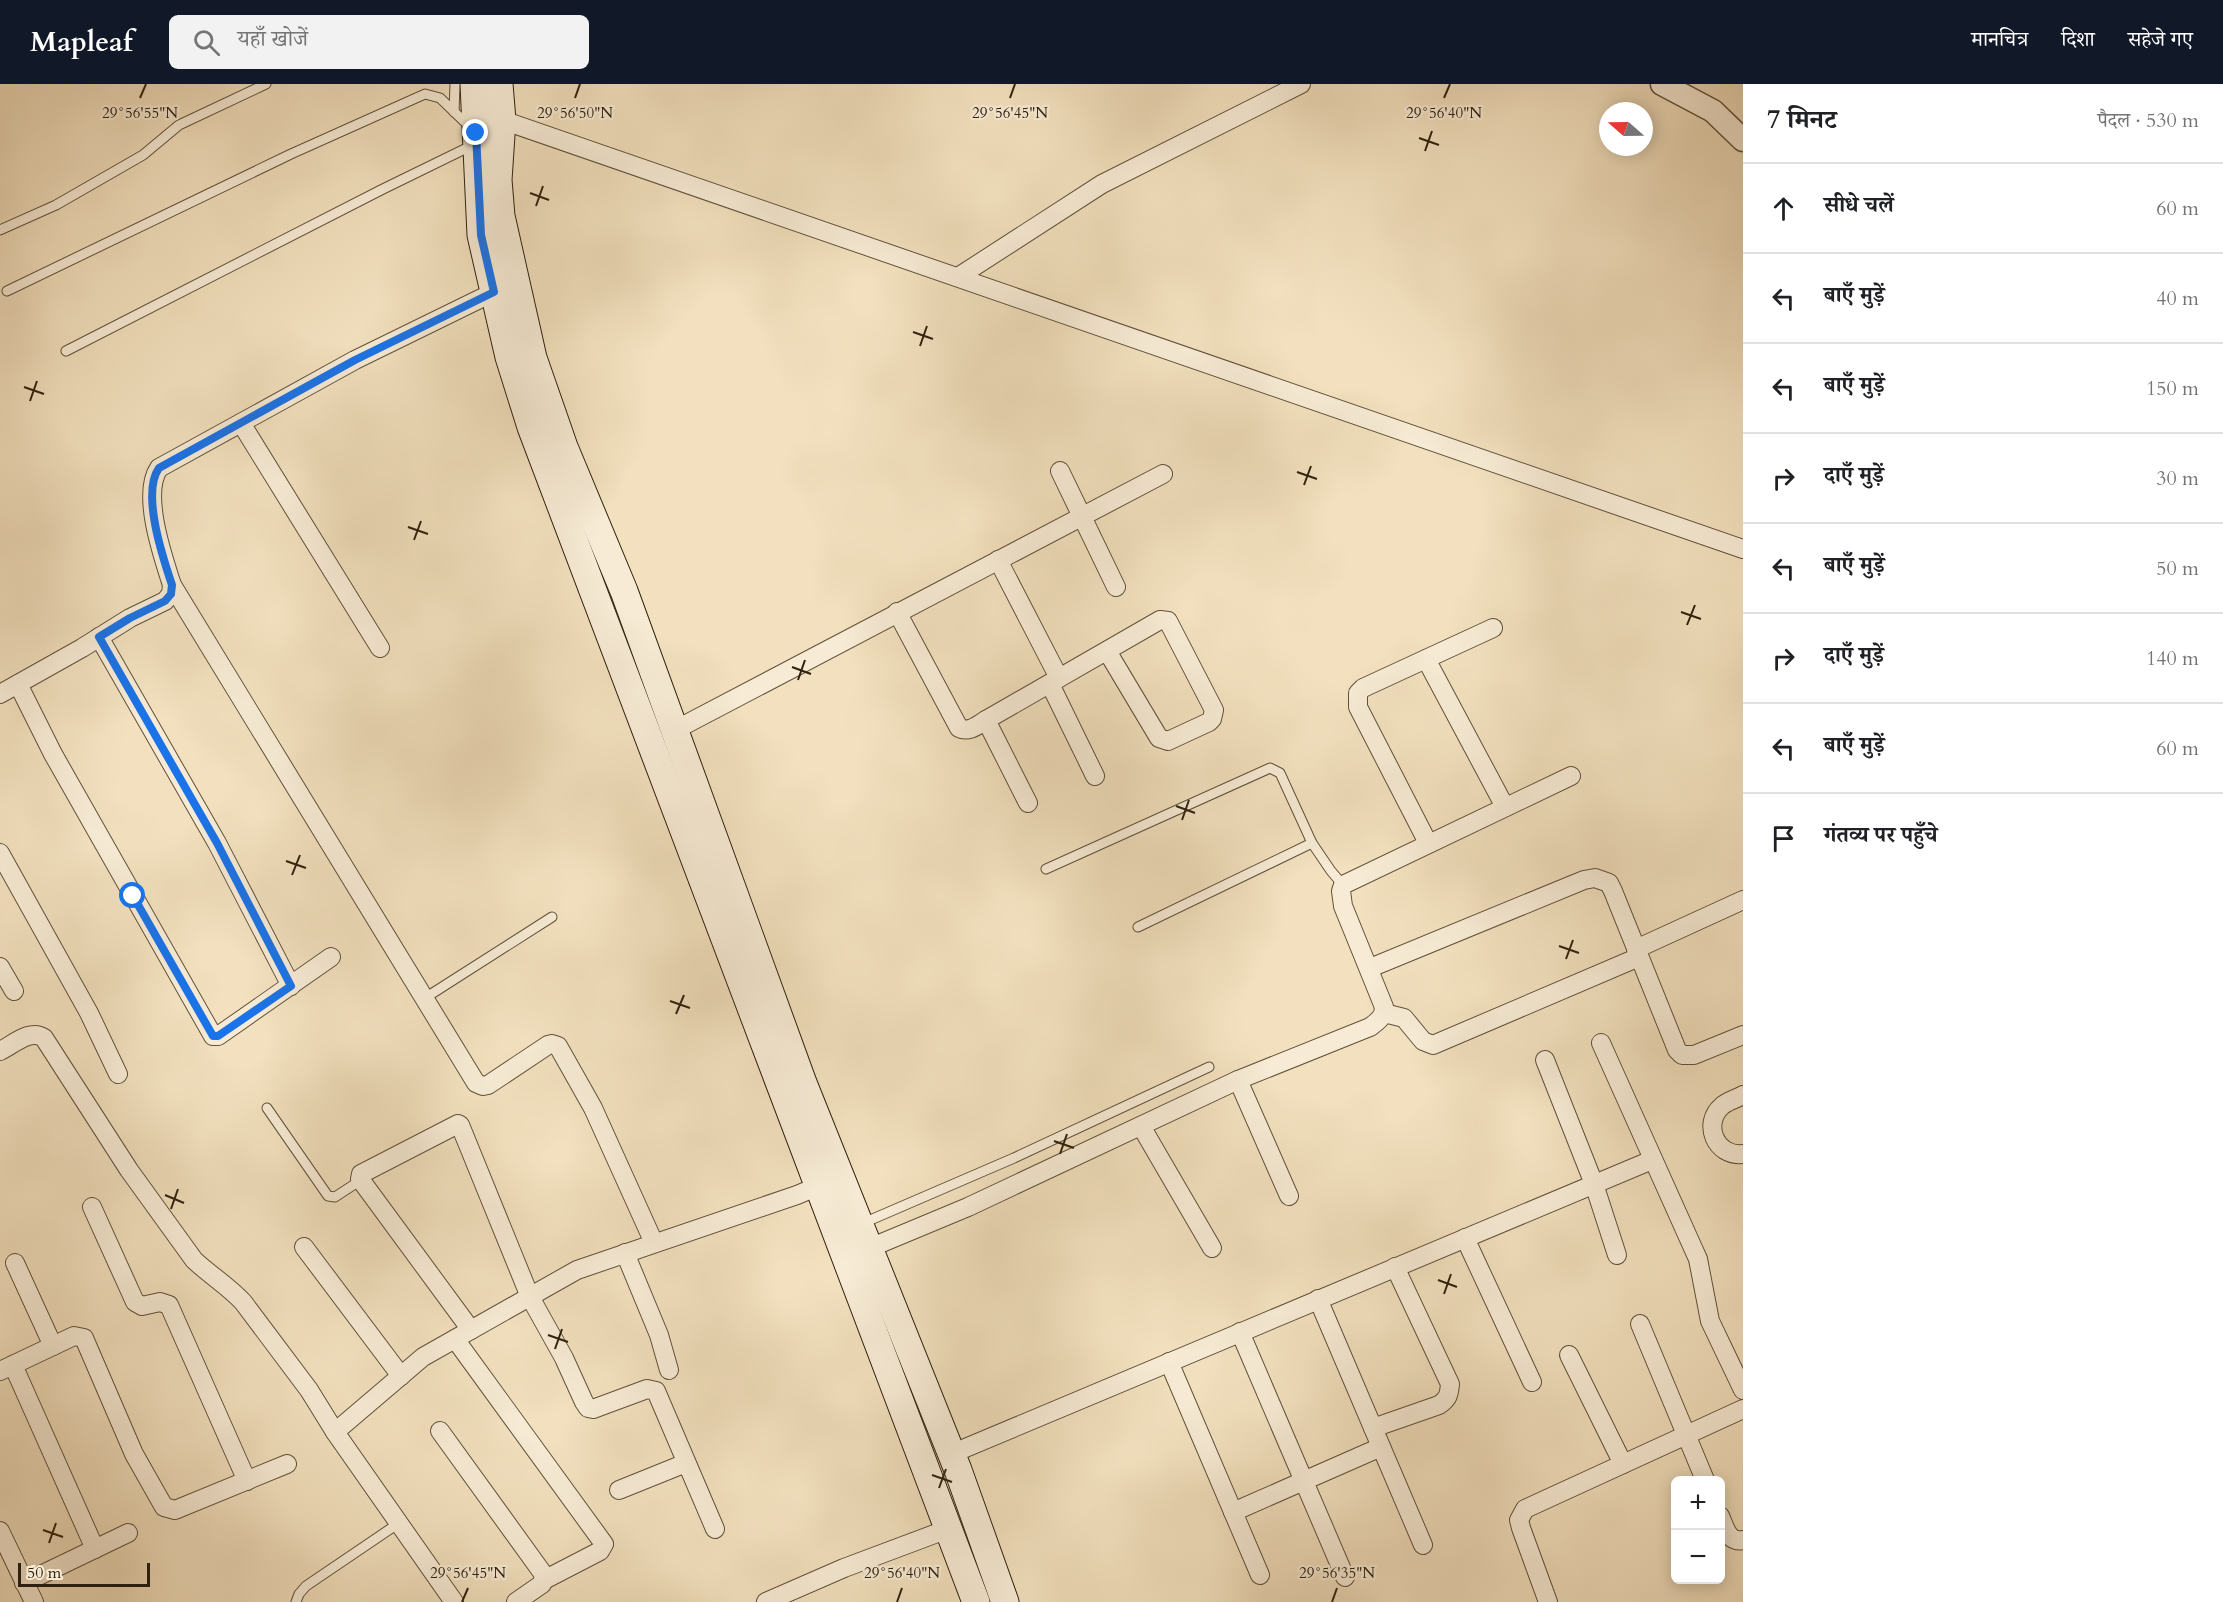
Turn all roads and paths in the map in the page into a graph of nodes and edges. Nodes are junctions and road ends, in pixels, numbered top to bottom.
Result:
1 (266, 84) edge
2 (1301, 84) edge
3 (1662, 84) edge
4 (480, 85) edge
5 (454, 112) junction
6 (502, 120) junction
7 (476, 139) junction
8 (1743, 140) edge
9 (0, 230) edge
10 (958, 277) junction
11 (7, 291) dead end
12 (494, 292) junction
13 (66, 351) dead end
14 (241, 423) junction
15 (1060, 471) dead end
16 (1163, 474) dead end
17 (1083, 516) junction
18 (1743, 549) edge
19 (998, 560) junction
20 (172, 585) junction
21 (1116, 587) dead end
22 (897, 612) junction
23 (1493, 628) dead end
24 (99, 637) junction
25 (380, 648) dead end
26 (1107, 651) junction
27 (648, 656) junction
28 (1426, 659) junction
29 (620, 667) junction
30 (1055, 681) junction
31 (18, 684) junction
32 (0, 694) edge
33 (986, 720) junction
34 (675, 730) junction
35 (1095, 776) dead end
36 (1571, 776) dead end
37 (1028, 802) dead end
38 (1505, 807) junction
39 (1312, 843) junction
40 (1428, 843) junction
41 (0, 853) edge
42 (1046, 869) dead end
43 (1343, 885) junction
44 (1743, 900) edge
45 (552, 917) dead end
46 (1138, 927) dead end
47 (1637, 953) junction
48 (331, 957) dead end
49 (0, 967) edge
50 (1370, 968) junction
51 (291, 986) junction
52 (14, 991) dead end
53 (425, 998) junction
54 (1384, 1013) junction
55 (1743, 1035) edge
56 (1601, 1043) dead end
57 (0, 1051) edge
58 (1545, 1060) dead end
59 (1209, 1067) dead end
60 (118, 1074) dead end
61 (1238, 1080) junction
62 (1743, 1095) edge
63 (267, 1108) dead end
64 (1141, 1126) junction
65 (1743, 1154) edge
66 (1653, 1160) junction
67 (361, 1180) junction
68 (829, 1182) junction
69 (1594, 1184) junction
70 (1289, 1196) dead end
71 (92, 1207) dead end
72 (865, 1236) junction
73 (1465, 1238) junction
74 (654, 1243) junction
75 (304, 1248) dead end
76 (1212, 1248) dead end
77 (625, 1253) junction
78 (1617, 1255) dead end
79 (845, 1260) junction
80 (15, 1263) dead end
81 (1395, 1267) junction
82 (530, 1297) junction
83 (1318, 1299) junction
84 (1640, 1323) dead end
85 (471, 1330) junction
86 (1240, 1332) junction
87 (454, 1339) junction
88 (53, 1346) junction
89 (1569, 1355) dead end
90 (1169, 1362) junction
91 (6, 1368) edge
92 (669, 1370) dead end
93 (401, 1376) junction
94 (1532, 1382) dead end
95 (1743, 1390) edge
96 (1743, 1409) edge
97 (1373, 1428) junction
98 (335, 1431) junction
99 (440, 1431) dead end
100 (1686, 1435) junction
101 (1381, 1447) junction
102 (951, 1454) junction
103 (686, 1463) junction
104 (287, 1464) dead end
105 (1623, 1464) junction
106 (1703, 1476) edge
107 (247, 1481) junction
108 (1303, 1481) junction
109 (619, 1490) dead end
110 (1233, 1512) junction
111 (399, 1523) junction
112 (1725, 1526) edge
113 (715, 1529) dead end
114 (948, 1529) junction
115 (0, 1531) edge
116 (128, 1533) dead end
117 (1743, 1540) edge
118 (1423, 1545) dead end
119 (95, 1549) junction
120 (1260, 1575) dead end
121 (1345, 1577) dead end
122 (544, 1580) junction
123 (24, 1583) junction
124 (34, 1602) edge
125 (296, 1602) edge
126 (454, 1602) edge
127 (516, 1602) edge
128 (766, 1602) edge
129 (976, 1602) edge
130 (1005, 1602) edge
131 (1548, 1602) edge

1 - 9 lane
2 - 10 street
3 - 8 street
4 - 5 lane
4 - 6 main road
4 - 7 main road
5 - 7 lane
5 - 11 lane
6 - 10 street
6 - 27 main road
7 - 12 main road
7 - 13 lane
10 - 18 street
12 - 14 street
12 - 29 main road
14 - 20 street
14 - 25 street
15 - 17 street
16 - 17 street
17 - 19 street
17 - 21 street
19 - 22 street
19 - 30 street
20 - 24 street
20 - 53 street
22 - 33 street
22 - 34 street
23 - 28 street
24 - 31 street
24 - 51 street
26 - 26 street
26 - 30 street
27 - 29 street
27 - 34 main road
28 - 38 street
28 - 40 street
29 - 68 main road
30 - 33 street
30 - 35 street
31 - 32 street
31 - 51 street
33 - 37 street
34 - 68 main road
36 - 38 street
38 - 40 street
39 - 42 lane
39 - 43 lane
39 - 46 lane
40 - 43 street
41 - 60 street
43 - 50 street
44 - 47 street
45 - 53 lane
47 - 50 street
47 - 54 street
47 - 55 street
48 - 51 street
49 - 52 street
50 - 54 street
53 - 74 street
54 - 61 street
56 - 66 street
57 - 98 street
58 - 69 street
59 - 72 lane
61 - 64 street
61 - 70 street
62 - 65 street
63 - 67 lane
64 - 72 street
64 - 76 street
66 - 69 street
66 - 95 street
67 - 82 street
67 - 85 street
68 - 72 main road
68 - 74 street
68 - 79 main road
69 - 73 street
69 - 78 street
71 - 107 street
72 - 79 street
72 - 102 main road
73 - 81 street
73 - 94 street
74 - 77 street
75 - 93 street
77 - 82 street
77 - 92 street
79 - 114 main road
80 - 88 street
81 - 83 street
81 - 97 street
82 - 85 street
82 - 103 street
83 - 86 street
83 - 97 street
84 - 100 street
85 - 87 street
86 - 90 street
86 - 108 street
87 - 93 street
87 - 122 street
88 - 91 street
88 - 107 street
89 - 105 street
90 - 102 street
90 - 110 street
91 - 119 street
93 - 98 street
96 - 100 street
97 - 101 street
98 - 111 street
99 - 122 street
100 - 105 street
100 - 106 street
101 - 108 street
101 - 118 street
102 - 130 main road
103 - 109 street
103 - 113 street
104 - 107 street
105 - 131 street
108 - 110 street
108 - 121 street
110 - 120 street
111 - 125 lane
111 - 126 street
112 - 117 street
114 - 128 street
114 - 129 main road
115 - 123 street
116 - 119 street
119 - 123 street
122 - 127 street
123 - 124 street

